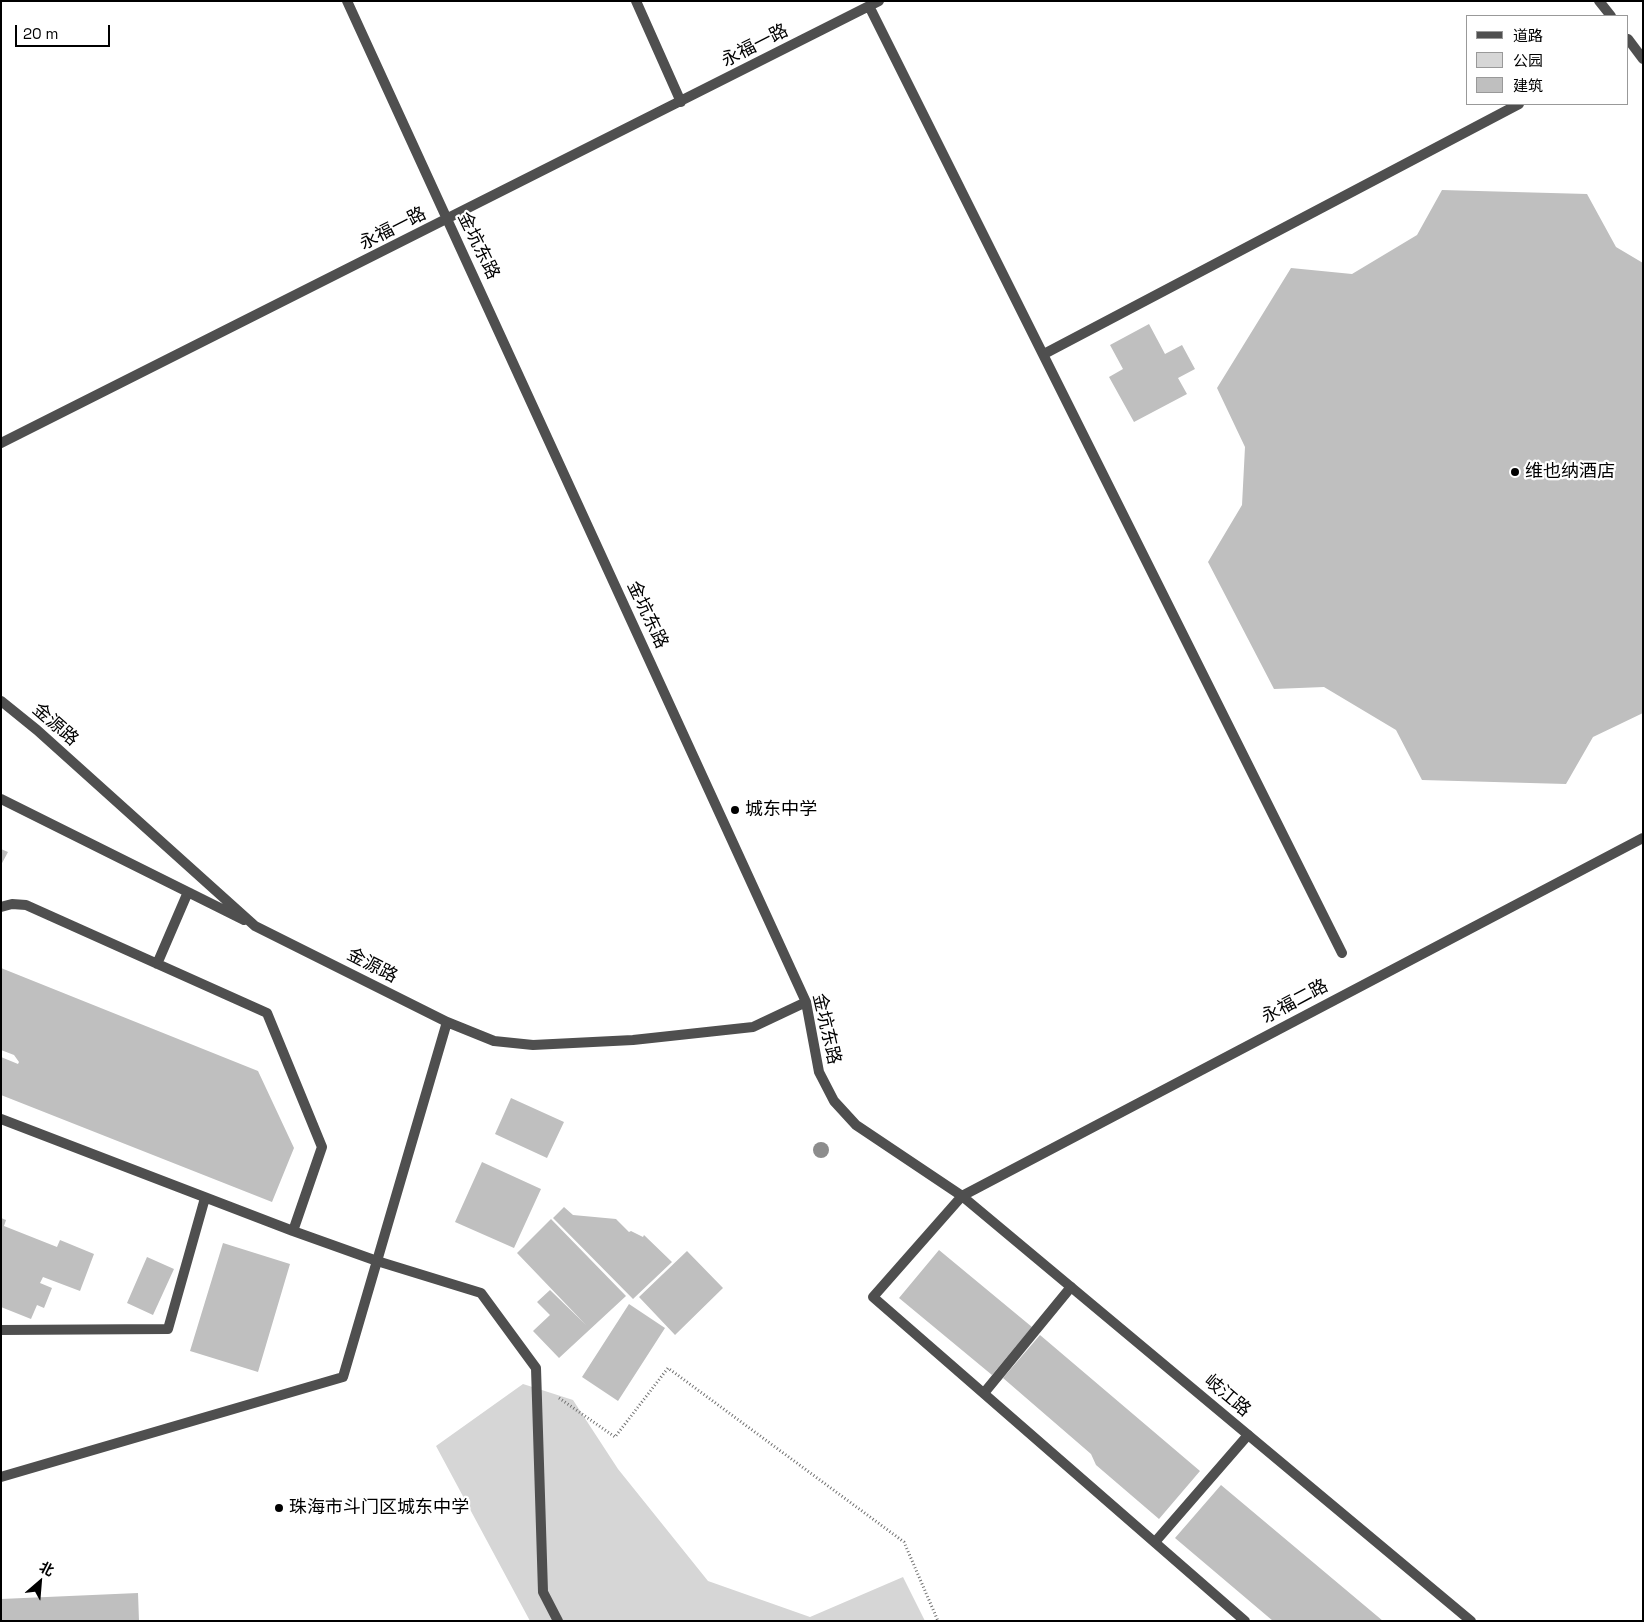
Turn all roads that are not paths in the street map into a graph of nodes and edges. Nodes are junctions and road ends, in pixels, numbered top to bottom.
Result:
1 (347, 1) edge
2 (636, 1) edge
3 (879, 1) edge
4 (1599, 1) edge
5 (869, 6) junction
6 (1610, 15) edge
7 (1629, 43) edge
8 (1643, 59) edge
9 (681, 102) junction
10 (1517, 105) edge
11 (446, 220) junction
12 (1044, 354) junction
13 (1, 443) edge
14 (1, 701) edge
15 (1, 799) edge
16 (1643, 838) edge
17 (188, 892) junction
18 (1, 907) edge
19 (255, 926) junction
20 (1342, 953) dead end
21 (157, 964) junction
22 (806, 1002) junction
23 (447, 1022) junction
24 (1, 1119) edge
25 (962, 1196) junction
26 (205, 1198) junction
27 (293, 1231) junction
28 (377, 1261) junction
29 (1072, 1287) junction
30 (1, 1330) edge
31 (984, 1393) junction
32 (1248, 1435) junction
33 (1, 1478) edge
34 (1155, 1542) junction
35 (558, 1621) edge
36 (1245, 1621) edge
37 (1472, 1621) edge

1 - 11 street, 金坑东路
2 - 9 street
3 - 5 street, 永福一路
4 - 6 street
5 - 9 street, 永福一路
5 - 12 street
7 - 8 street
9 - 11 street, 永福一路
10 - 12 street
11 - 13 street, 永福一路
11 - 22 street, 金坑东路
12 - 20 street
14 - 19 street, 金源路
15 - 17 street
16 - 25 street, 永福二路
17 - 19 street
17 - 21 street
18 - 21 street
19 - 23 street, 金源路
21 - 27 street
22 - 23 street, 金源路
22 - 25 street, 金坑东路
23 - 28 street
24 - 26 street
25 - 29 street, 岐江路
25 - 31 street
26 - 27 street
26 - 30 street
27 - 28 street
28 - 33 street
28 - 35 street
29 - 31 street
29 - 32 street, 岐江路
31 - 34 street
32 - 34 street
32 - 37 street, 岐江路
34 - 36 street

